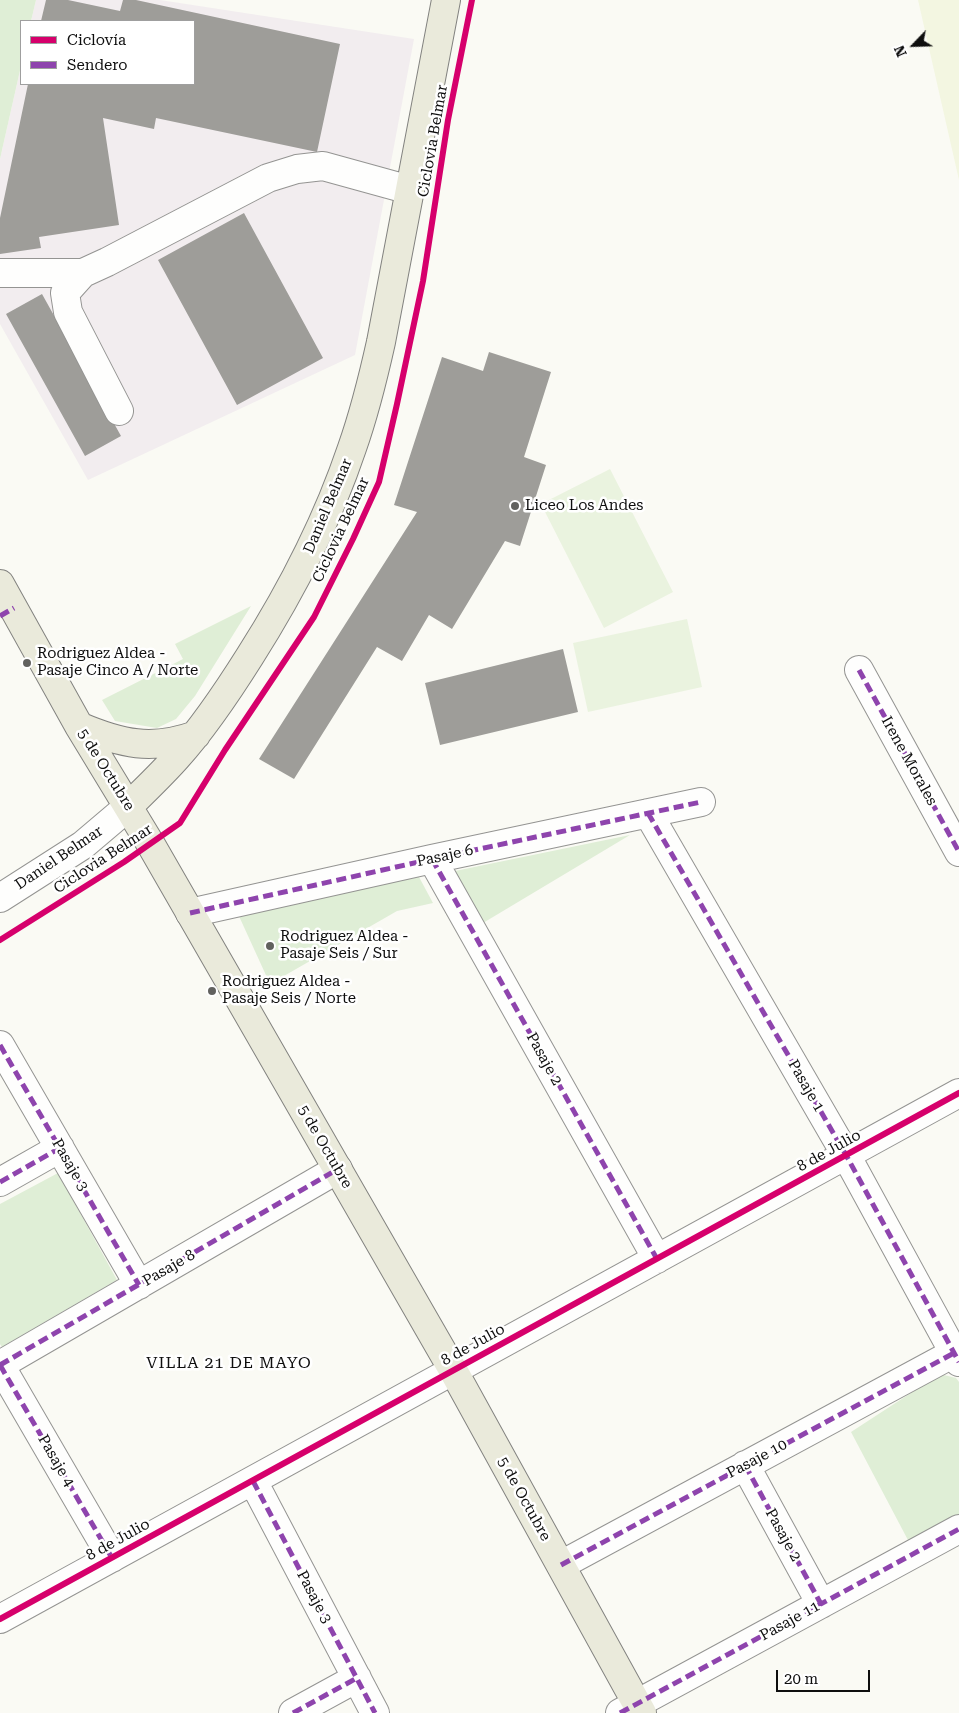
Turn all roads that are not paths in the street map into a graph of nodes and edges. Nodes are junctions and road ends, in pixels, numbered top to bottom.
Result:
1 (446, 0) edge
2 (410, 190) junction
3 (0, 273) edge
4 (83, 273) junction
5 (119, 411) dead end
6 (0, 584) edge
7 (7, 612) edge
8 (859, 670) dead end
9 (79, 726) junction
10 (196, 735) junction
11 (701, 802) dead end
12 (129, 806) junction
13 (648, 813) junction
14 (959, 852) edge
15 (432, 859) junction
16 (0, 898) edge
17 (190, 913) junction
18 (0, 1045) edge
19 (959, 1093) edge
20 (60, 1148) junction
21 (846, 1155) junction
22 (338, 1169) junction
23 (0, 1182) edge
24 (657, 1259) junction
25 (139, 1285) junction
26 (956, 1357) edge
27 (0, 1365) edge
28 (453, 1370) junction
29 (744, 1465) junction
30 (253, 1481) junction
31 (959, 1529) edge
32 (112, 1558) junction
33 (561, 1565) junction
34 (821, 1604) junction
35 (0, 1619) edge
36 (357, 1678) junction
37 (633, 1710) edge
38 (293, 1713) edge
39 (376, 1713) edge

1 - 2 main road, Daniel Belmar
2 - 4 street
2 - 10 main road, Daniel Belmar
3 - 4 street
4 - 5 street
6 - 7 main road, 5 de Octubre
7 - 9 main road, 5 de Octubre
8 - 14 street, Irene Morales
9 - 10 main road
9 - 12 main road, 5 de Octubre
10 - 12 main road, Daniel Belmar
11 - 13 street, Pasaje 6
12 - 16 street, Daniel Belmar
12 - 17 main road, 5 de Octubre
13 - 15 street, Pasaje 6
13 - 21 street, Pasaje 1
15 - 17 street, Pasaje 6
15 - 24 street, Pasaje 2
17 - 22 main road, 5 de Octubre
18 - 20 street, Pasaje 3
19 - 21 street, 8 de Julio
20 - 23 street
20 - 25 street, Pasaje 3
21 - 24 street, 8 de Julio
21 - 26 street, Pasaje 1
22 - 25 street, Pasaje 8
22 - 28 main road, 5 de Octubre
24 - 28 street, 8 de Julio
25 - 27 street, Pasaje 8
26 - 29 street, Pasaje 10
27 - 32 street, Pasaje 4
28 - 30 street, 8 de Julio
28 - 33 main road, 5 de Octubre
29 - 33 street, Pasaje 10
29 - 34 street, Pasaje 2
30 - 32 street, 8 de Julio
30 - 36 street, Pasaje 3
31 - 34 street, Pasaje 11
32 - 35 street, 8 de Julio
33 - 37 main road, 5 de Octubre
34 - 37 street, Pasaje 11
36 - 38 street
36 - 39 street, Pasaje 3

